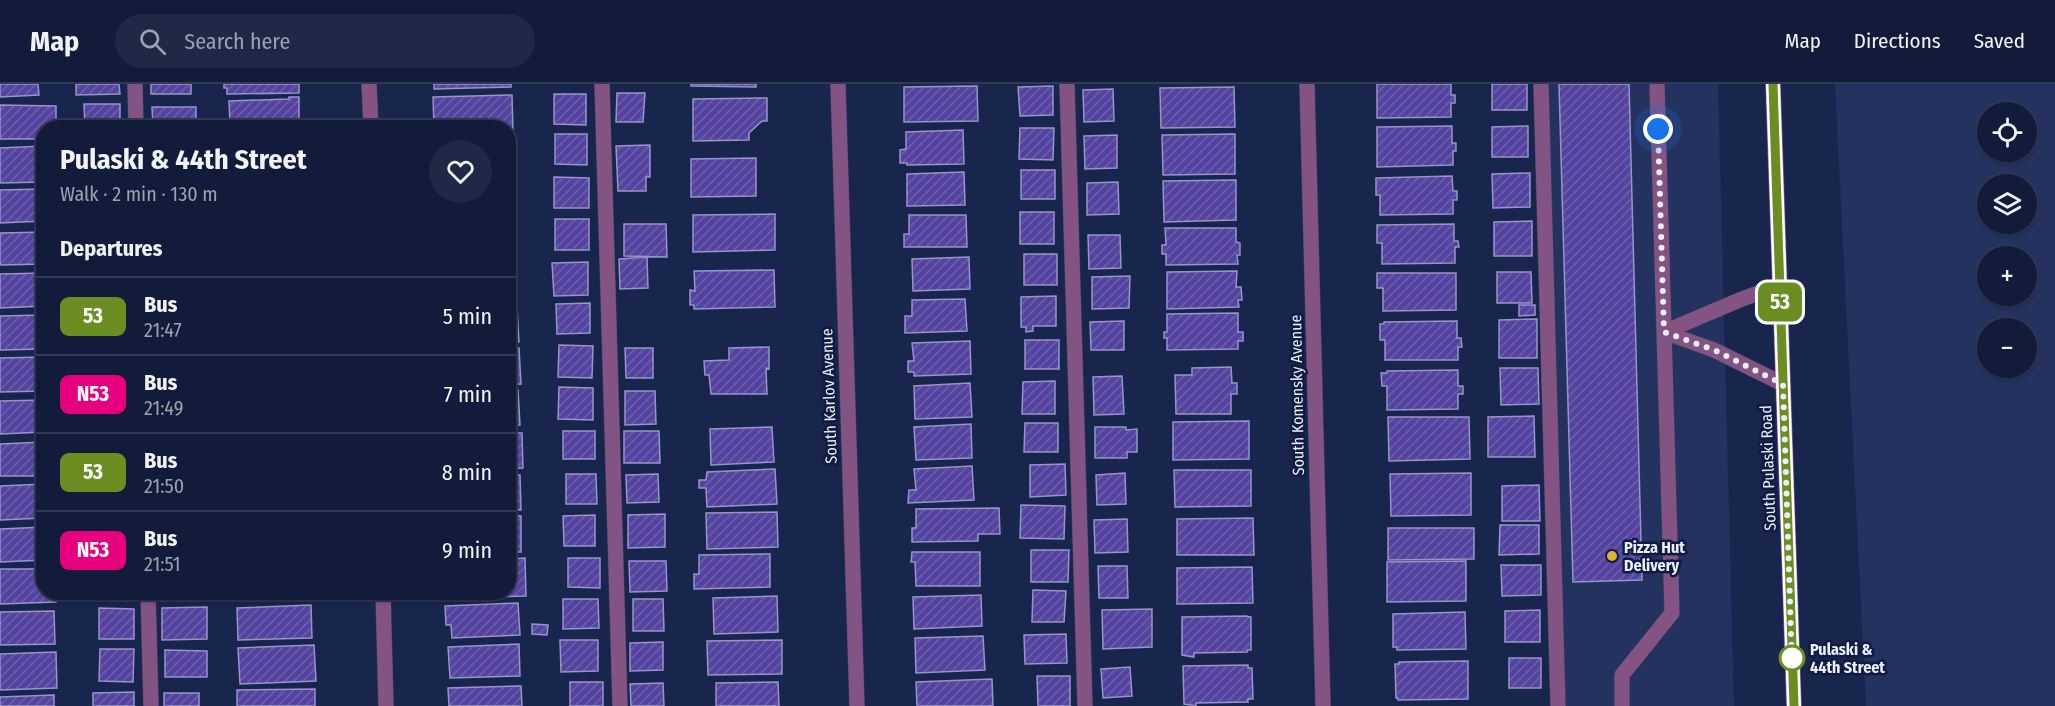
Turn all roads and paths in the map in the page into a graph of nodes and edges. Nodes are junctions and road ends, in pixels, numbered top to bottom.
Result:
1 (135, 84) edge
2 (369, 84) edge
3 (602, 84) edge
4 (838, 84) edge
5 (1067, 84) edge
6 (1307, 84) edge
7 (1541, 84) edge
8 (1657, 84) edge
9 (1773, 84) edge
10 (136, 120) edge
11 (371, 120) edge
12 (1780, 285) junction
13 (1664, 332) junction
14 (1783, 384) junction
15 (148, 600) edge
16 (383, 600) edge
17 (151, 706) edge
18 (386, 706) edge
19 (620, 706) edge
20 (856, 706) edge
21 (1085, 706) edge
22 (1323, 706) edge
23 (1558, 706) edge
24 (1622, 706) edge
25 (1794, 706) edge

1 - 10 street
2 - 11 street
3 - 19 street
4 - 20 street, South Karlov Avenue
5 - 21 street
6 - 22 street, South Komensky Avenue
7 - 23 street
8 - 13 street
9 - 12 main road, South Pulaski Road
12 - 13 street
12 - 14 main road, South Pulaski Road
13 - 14 street
13 - 24 street
14 - 25 main road, South Pulaski Road
15 - 17 street
16 - 18 street

